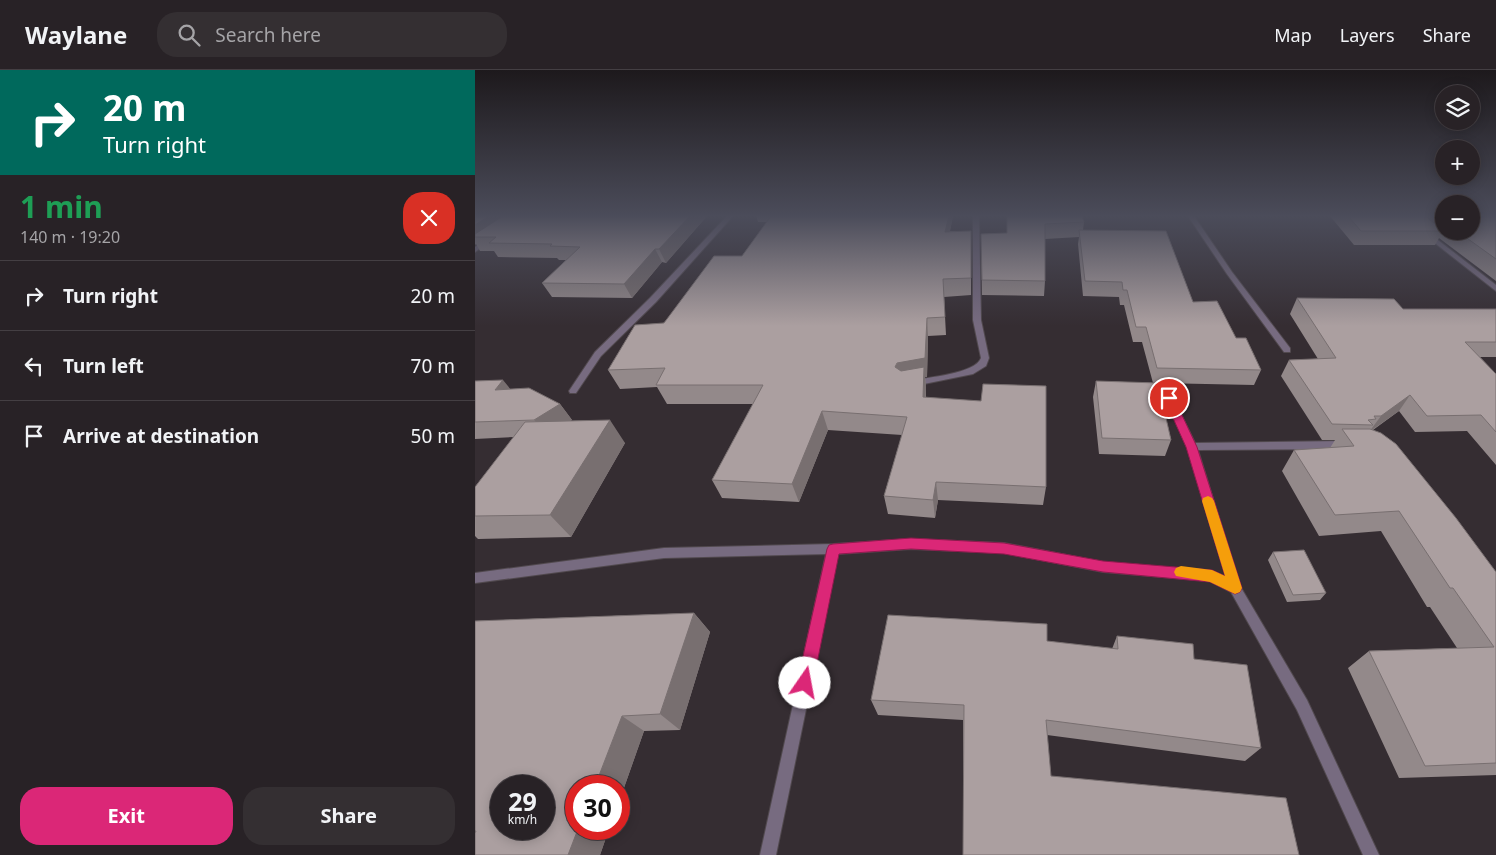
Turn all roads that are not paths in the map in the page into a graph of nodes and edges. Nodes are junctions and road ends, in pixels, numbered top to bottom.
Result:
1 (696, 253) edge
2 (976, 253) edge
3 (1215, 253) edge
4 (1450, 253) edge
5 (1496, 289) edge
6 (1287, 350) dead end
7 (903, 385) edge
8 (573, 391) dead end
9 (1169, 398) dead end
10 (1356, 444) edge
11 (1192, 447) junction
12 (833, 549) junction
13 (475, 578) edge
14 (1235, 588) junction
15 (769, 855) edge
16 (1371, 855) edge

1 - 8 street
2 - 7 street
3 - 6 street
4 - 5 street
9 - 11 street
10 - 11 street
11 - 14 street
12 - 13 street
12 - 14 street
12 - 15 street
14 - 16 street

